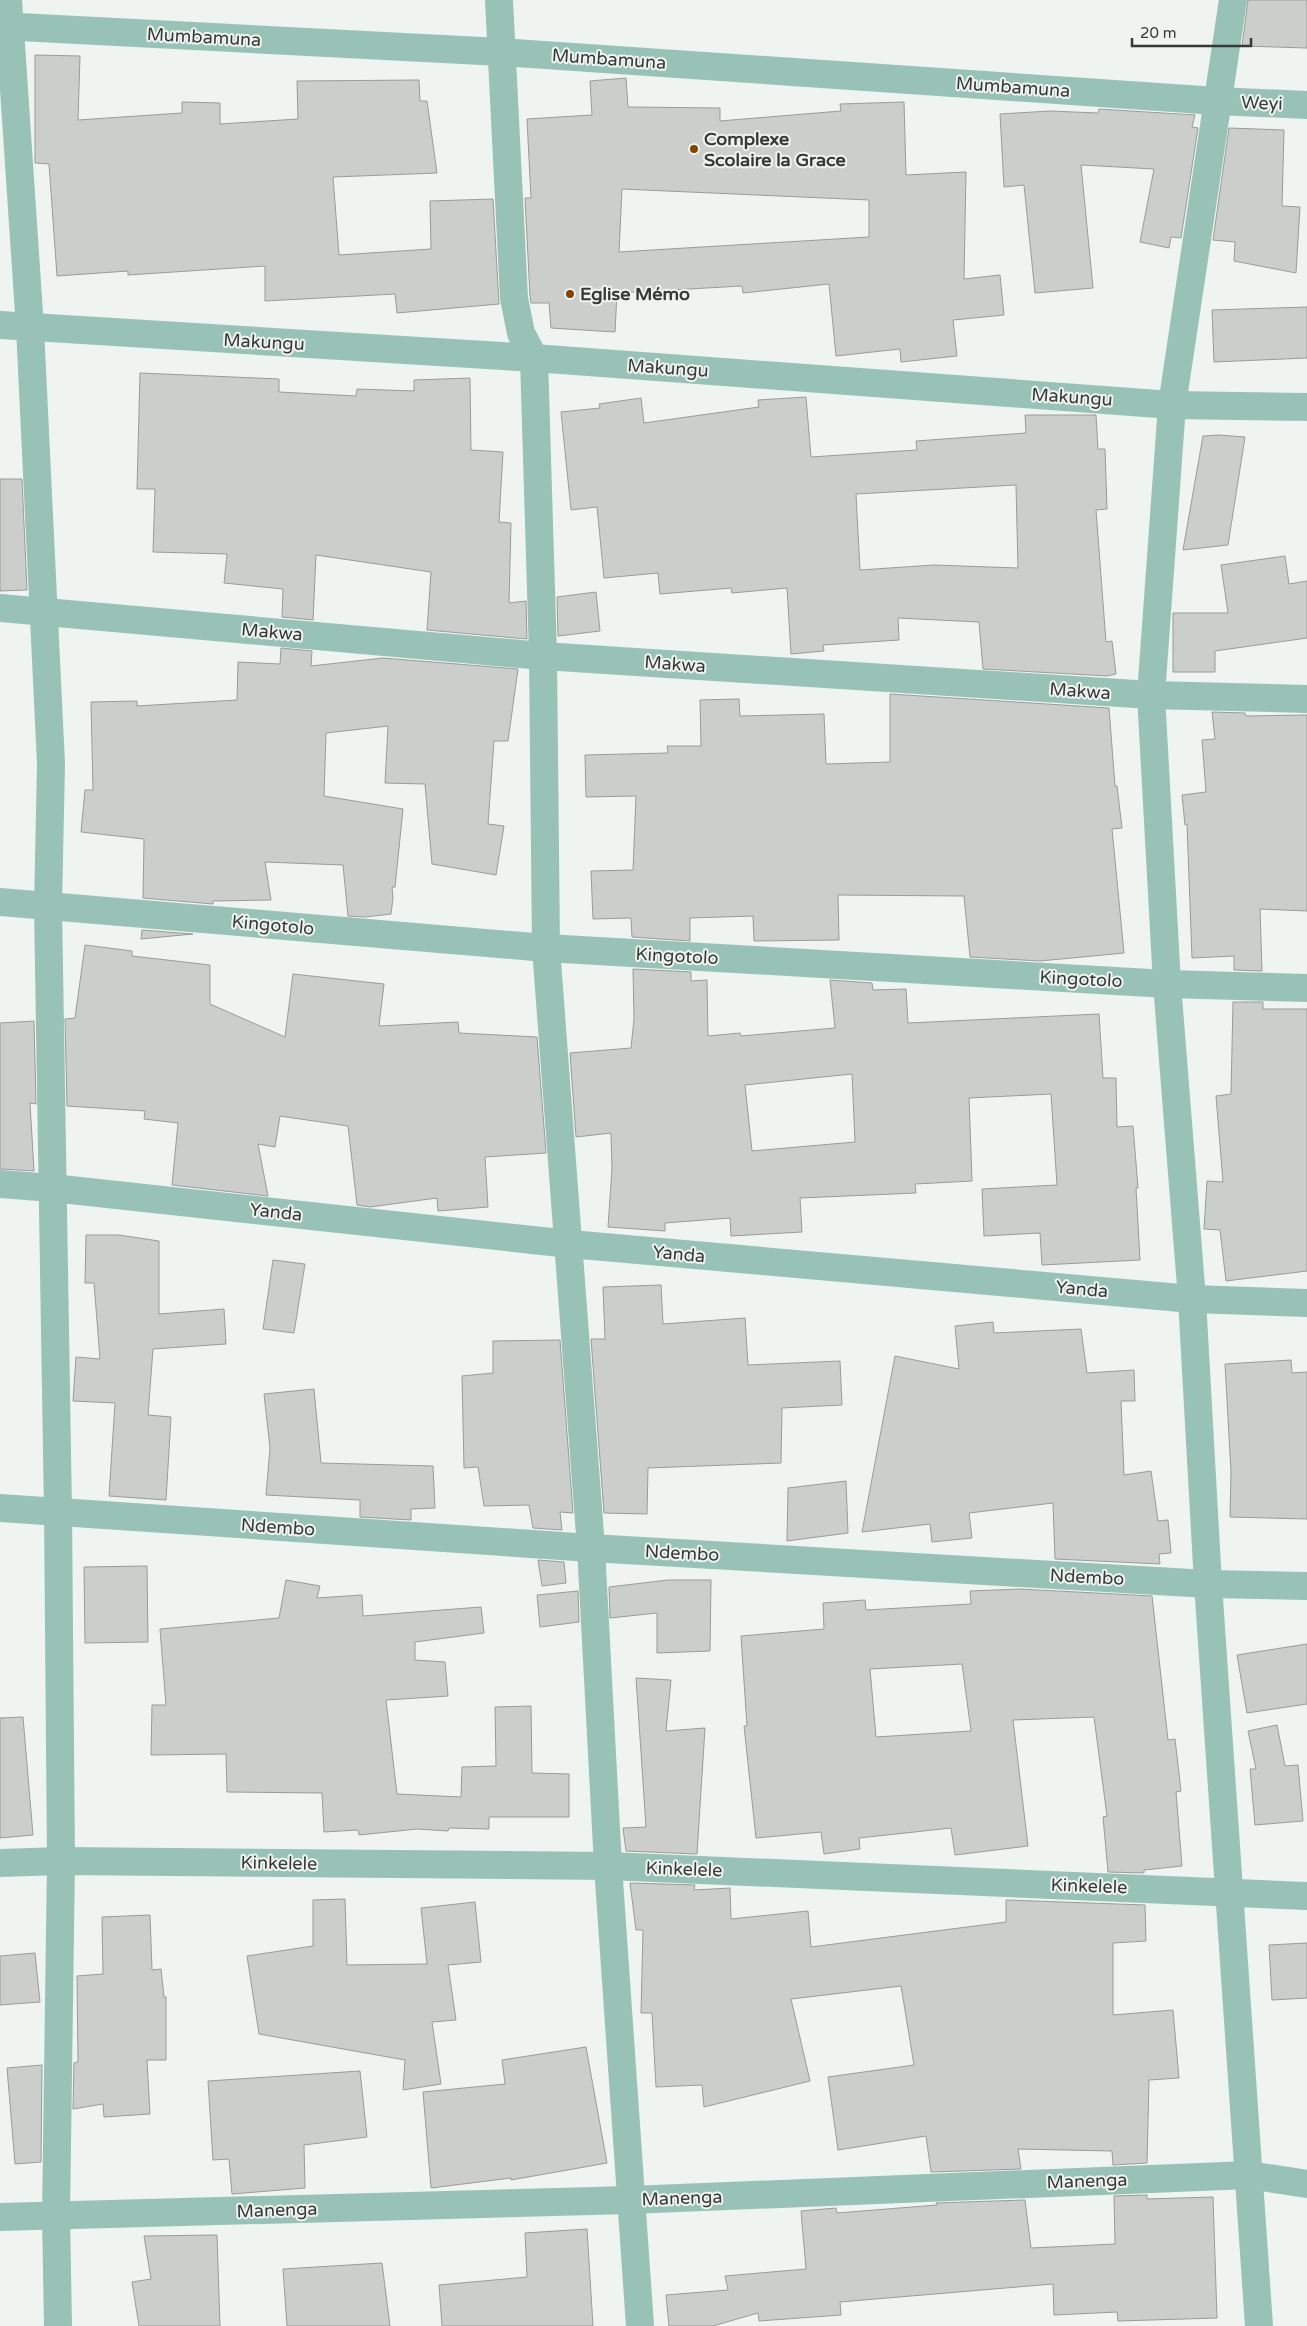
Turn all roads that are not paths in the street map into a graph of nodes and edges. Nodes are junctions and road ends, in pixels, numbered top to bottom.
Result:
1 (499, 0) edge
2 (1232, 0) edge
3 (6, 18) edge
4 (501, 52) junction
5 (1217, 101) junction
6 (1307, 105) edge
7 (0, 325) edge
8 (30, 328) junction
9 (534, 358) junction
10 (1172, 405) junction
11 (1307, 406) edge
12 (0, 608) edge
13 (45, 612) junction
14 (543, 656) junction
15 (1151, 695) junction
16 (1307, 700) edge
17 (0, 902) edge
18 (48, 906) junction
19 (546, 948) junction
20 (1167, 984) junction
21 (1307, 988) edge
22 (0, 1184) edge
23 (52, 1188) junction
24 (570, 1244) junction
25 (1192, 1299) junction
26 (1307, 1303) edge
27 (0, 1508) edge
28 (58, 1512) junction
29 (591, 1548) junction
30 (1208, 1584) junction
31 (1307, 1586) edge
32 (61, 1861) junction
33 (0, 1863) edge
34 (608, 1866) junction
35 (1230, 1892) junction
36 (1307, 1896) edge
37 (1249, 2175) junction
38 (1307, 2184) edge
39 (630, 2200) junction
40 (56, 2216) junction
41 (0, 2217) edge
42 (58, 2326) edge
43 (640, 2326) edge
44 (1259, 2326) edge

1 - 4 street
2 - 5 street
3 - 4 street, Mumbamuna
3 - 8 street
4 - 5 street, Mumbamuna
4 - 9 street
5 - 6 street, Weyi
5 - 10 street
7 - 8 street, Makungu
8 - 9 street, Makungu
8 - 13 street
9 - 10 street, Makungu
9 - 14 street
10 - 11 street, Makungu
10 - 15 street
12 - 13 street, Makwa
13 - 14 street, Makwa
13 - 18 street
14 - 15 street, Makwa
14 - 19 street
15 - 16 street, Makwa
15 - 20 street
17 - 18 street, Kingotolo
18 - 19 street, Kingotolo
18 - 23 street
19 - 20 street, Kingotolo
19 - 24 street
20 - 21 street, Kingotolo
20 - 25 street
22 - 23 street, Yanda
23 - 24 street, Yanda
23 - 28 street
24 - 25 street, Yanda
24 - 29 street
25 - 26 street, Yanda
25 - 30 street
27 - 28 street, Ndembo
28 - 29 street, Ndembo
28 - 32 street
29 - 30 street, Ndembo
29 - 34 street
30 - 31 street, Ndembo
30 - 35 street
32 - 33 street, Kinkelele
32 - 34 street, Kinkelele
32 - 40 street
34 - 35 street, Kinkelele
34 - 39 street
35 - 36 street, Kinkelele
35 - 37 street
37 - 38 street, Manenga
37 - 39 street, Manenga
37 - 44 street
39 - 40 street, Manenga
39 - 43 street
40 - 41 street, Manenga
40 - 42 street

